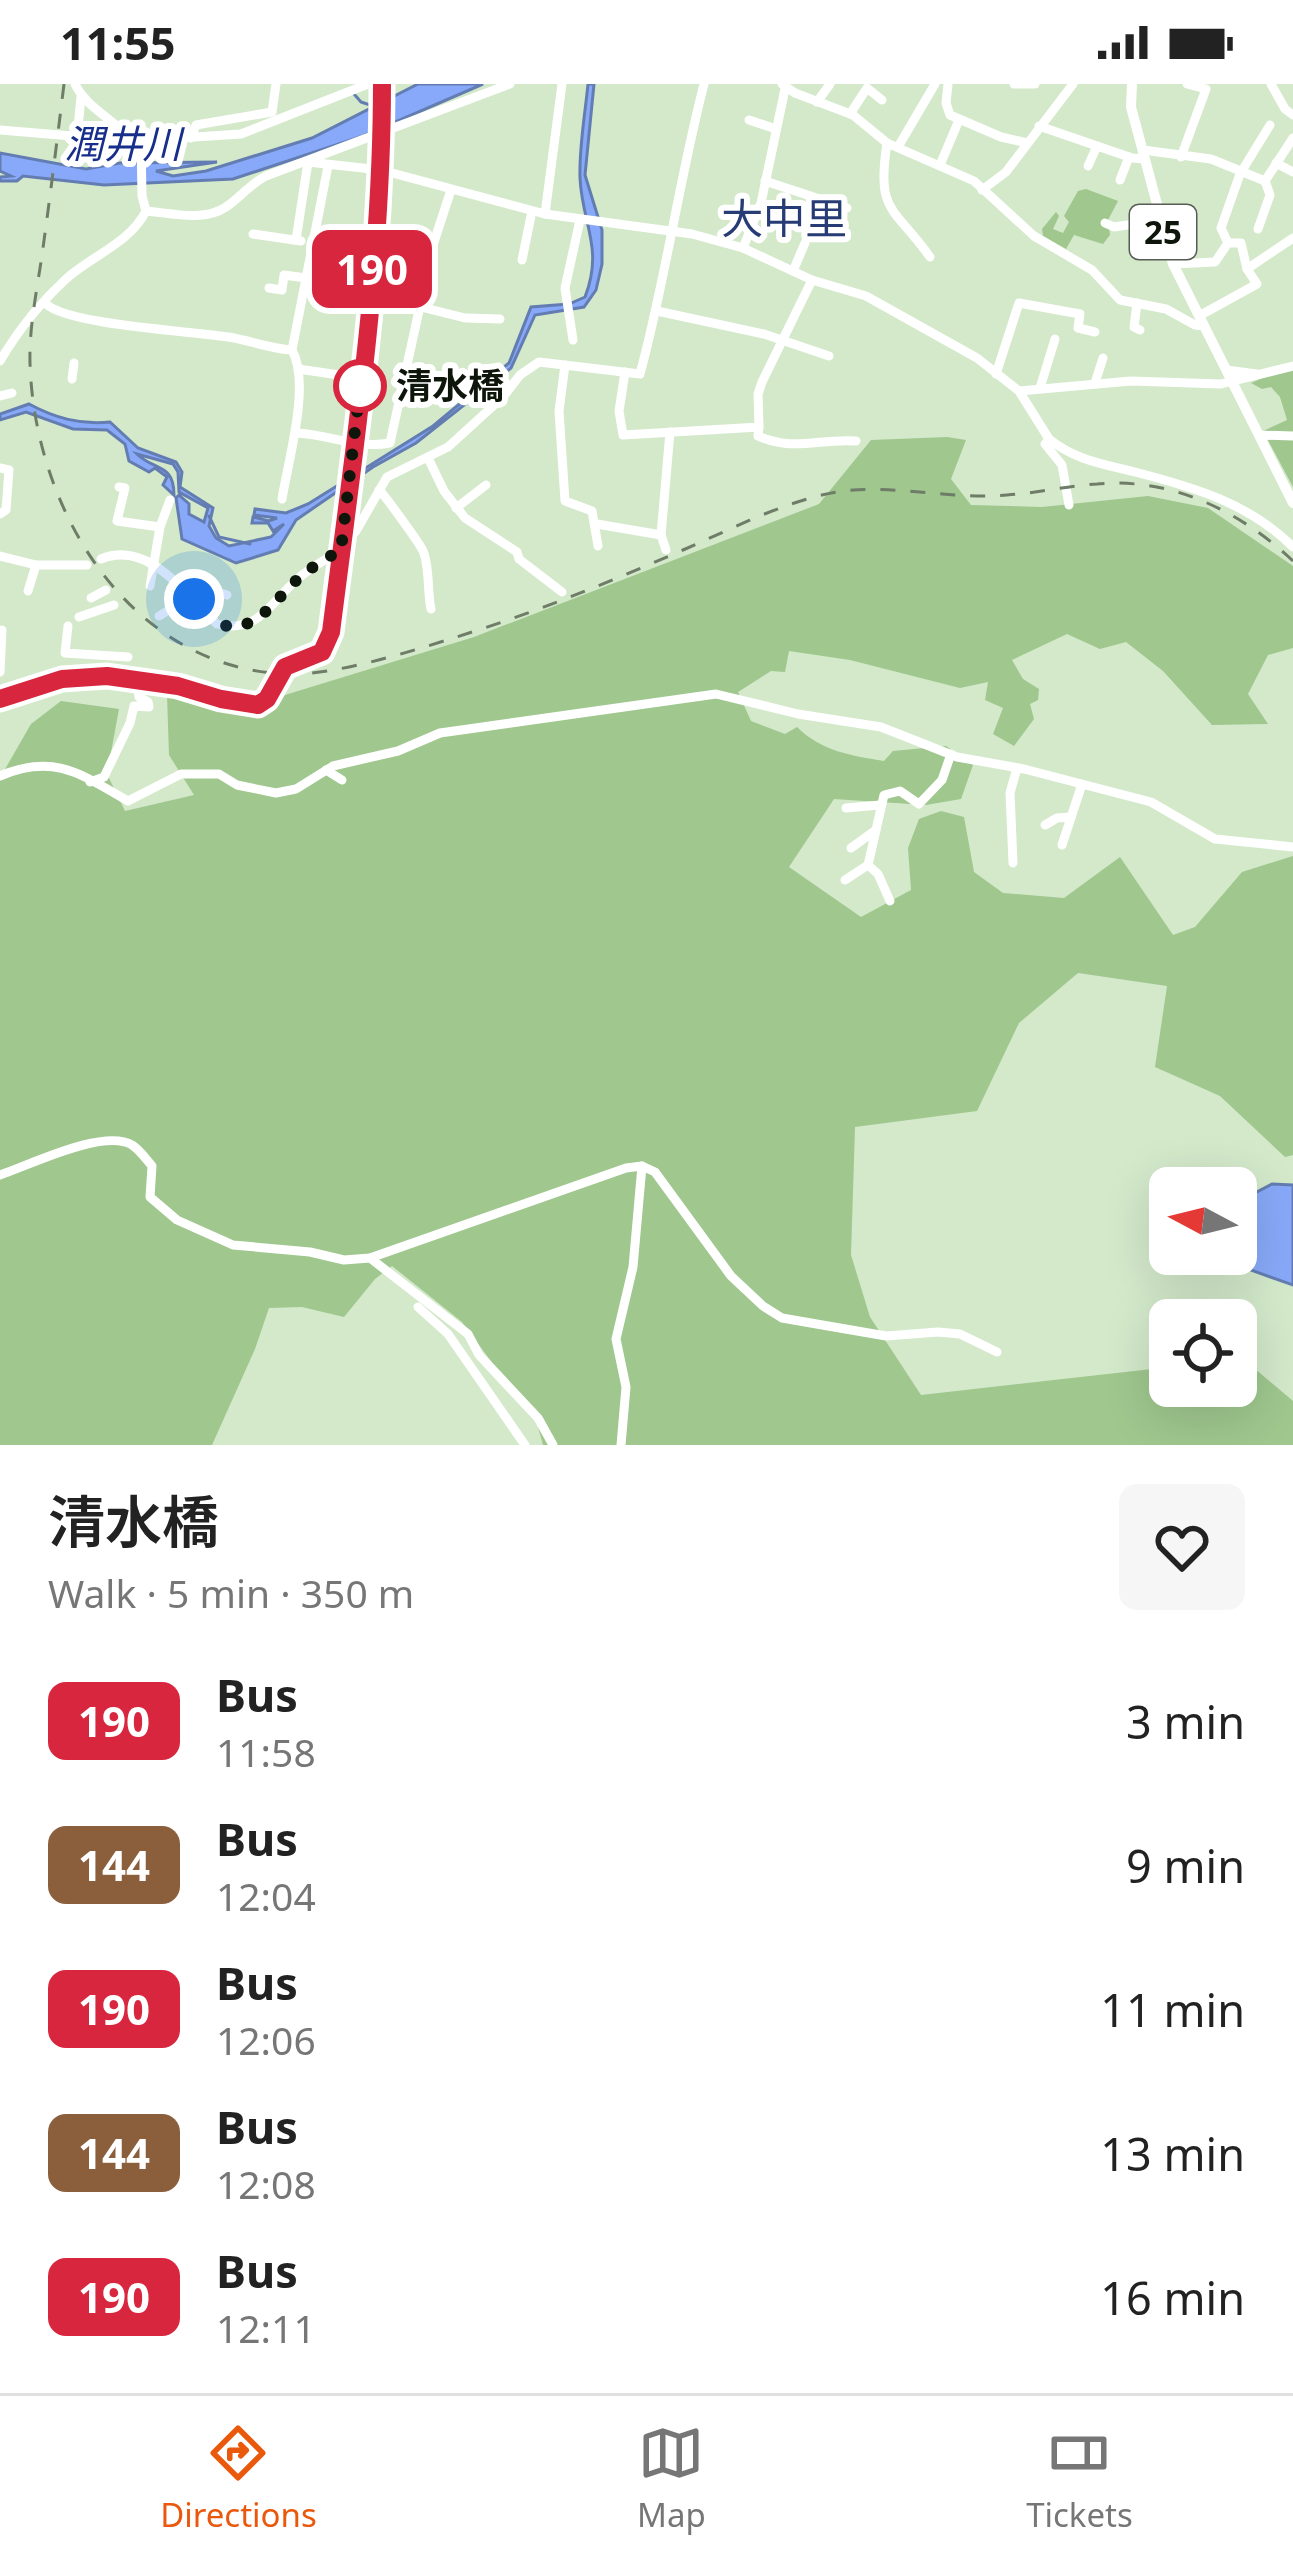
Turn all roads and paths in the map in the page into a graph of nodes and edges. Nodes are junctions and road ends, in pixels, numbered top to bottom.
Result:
1 (75, 84) edge
2 (276, 84) edge
3 (382, 84) edge
4 (510, 84) edge
5 (562, 84) edge
6 (704, 84) edge
7 (830, 84) edge
8 (935, 84) edge
9 (948, 84) edge
10 (1014, 84) edge
11 (1035, 84) edge
12 (1132, 84) edge
13 (1187, 84) edge
14 (1271, 84) edge
15 (784, 86) edge
16 (868, 86) edge
17 (1067, 86) edge
18 (357, 88) edge
19 (683, 94) dead end
20 (81, 97) junction
21 (700, 98) junction
22 (882, 100) dead end
23 (817, 102) junction
24 (264, 114) junction
25 (850, 114) junction
26 (1293, 115) edge
27 (276, 120) junction
28 (749, 120) dead end
29 (959, 120) junction
30 (1270, 125) dead end
31 (1039, 126) junction
32 (776, 129) junction
33 (0, 130) edge
34 (382, 134) junction
35 (77, 138) junction
36 (191, 138) junction
37 (1293, 138) edge
38 (1028, 142) junction
39 (138, 144) junction
40 (893, 145) junction
41 (1097, 146) junction
42 (1144, 154) junction
43 (1129, 157) junction
44 (1180, 157) junction
45 (308, 162) junction
46 (1276, 163) junction
47 (940, 165) junction
48 (328, 166) junction
49 (1088, 166) dead end
50 (381, 170) junction
51 (1293, 172) edge
52 (1240, 174) junction
53 (1120, 180) dead end
54 (765, 181) junction
55 (1265, 181) junction
56 (451, 190) junction
57 (982, 190) junction
58 (847, 208) dead end
59 (146, 211) junction
60 (532, 212) junction
61 (545, 214) junction
62 (1160, 220) junction
63 (583, 221) junction
64 (1105, 223) dead end
65 (1258, 229) dead end
66 (674, 232) junction
67 (253, 234) dead end
68 (1293, 238) edge
69 (296, 240) junction
70 (312, 241) junction
71 (805, 243) dead end
72 (1045, 243) junction
73 (1228, 243) junction
74 (742, 248) junction
75 (930, 257) dead end
76 (1036, 258) dead end
77 (522, 260) dead end
78 (309, 264) junction
79 (1173, 264) junction
80 (1247, 268) junction
81 (793, 271) junction
82 (372, 272) junction
83 (306, 278) junction
84 (426, 279) junction
85 (812, 280) junction
86 (269, 288) dead end
87 (791, 290) dead end
88 (1046, 292) dead end
89 (805, 294) junction
90 (1060, 295) dead end
91 (1137, 303) junction
92 (46, 304) junction
93 (422, 307) junction
94 (1045, 307) junction
95 (1059, 309) junction
96 (657, 311) junction
97 (500, 319) dead end
98 (1202, 321) junction
99 (1140, 331) dead end
100 (1095, 332) dead end
101 (1055, 339) dead end
102 (573, 340) dead end
103 (783, 341) junction
104 (292, 350) junction
105 (1034, 355) dead end
106 (829, 356) dead end
107 (1103, 358) dead end
108 (0, 361) edge
109 (1047, 361) junction
110 (74, 363) dead end
111 (565, 365) junction
112 (1293, 366) edge
113 (298, 369) junction
114 (1226, 370) junction
115 (625, 372) junction
116 (1078, 372) dead end
117 (996, 374) junction
118 (1262, 376) junction
119 (72, 379) dead end
120 (361, 379) junction
121 (1094, 383) junction
122 (1074, 384) junction
123 (1040, 388) junction
124 (1019, 391) junction
125 (759, 427) junction
126 (670, 432) junction
127 (298, 433) junction
128 (1258, 435) junction
129 (1293, 436) edge
130 (1048, 439) junction
131 (856, 441) dead end
132 (353, 445) junction
133 (396, 454) junction
134 (428, 458) junction
135 (0, 468) edge
136 (486, 485) dead end
137 (119, 487) dead end
138 (379, 490) junction
139 (282, 499) dead end
140 (170, 500) dead end
141 (1293, 502) edge
142 (1069, 505) dead end
143 (456, 508) junction
144 (0, 514) edge
145 (597, 524) junction
146 (160, 527) junction
147 (661, 535) junction
148 (343, 536) junction
149 (598, 546) dead end
150 (1293, 547) edge
151 (341, 550) junction
152 (666, 550) dead end
153 (0, 556) edge
154 (101, 559) dead end
155 (36, 565) junction
156 (153, 565) junction
157 (87, 566) dead end
158 (150, 586) dead end
159 (106, 590) dead end
160 (28, 591) dead end
161 (562, 592) dead end
162 (190, 595) junction
163 (226, 595) dead end
164 (91, 598) dead end
165 (114, 605) dead end
166 (431, 608) dead end
167 (158, 616) dead end
168 (79, 617) dead end
169 (68, 626) dead end
170 (2, 630) edge
171 (128, 657) dead end
172 (0, 672) edge
173 (137, 681) junction
174 (3, 697) edge
175 (951, 754) junction
176 (1017, 767) junction
177 (326, 770) junction
178 (0, 776) edge
179 (342, 780) dead end
180 (90, 782) junction
181 (1082, 784) junction
182 (846, 808) dead end
183 (879, 809) junction
184 (1071, 817) junction
185 (896, 820) dead end
186 (1045, 825) dead end
187 (877, 830) junction
188 (1062, 844) dead end
189 (1293, 847) edge
190 (851, 848) dead end
191 (1013, 862) dead end
192 (868, 865) junction
193 (845, 880) dead end
194 (890, 901) dead end
195 (642, 1166) junction
196 (0, 1175) edge
197 (370, 1258) junction
198 (418, 1307) dead end
199 (997, 1352) dead end
200 (525, 1445) edge
201 (553, 1445) edge
202 (621, 1445) edge

1 - 20 street
2 - 24 street
3 - 34 main road
4 - 34 street
5 - 61 street
6 - 21 street
7 - 23 street
8 - 40 street
9 - 29 street
10 - 11 street
12 - 42 main road, 25
13 - 44 street
14 - 26 street
15 - 23 street
15 - 32 street
16 - 22 street
16 - 25 street
17 - 31 street
18 - 27 street
19 - 21 street
20 - 35 street
20 - 39 street
21 - 66 street
23 - 25 street
24 - 27 street
24 - 36 street
25 - 40 street
27 - 36 street
28 - 32 street
29 - 38 street
29 - 47 street
30 - 52 street
31 - 38 street
31 - 41 street
32 - 54 street
33 - 35 street
34 - 45 street
34 - 50 main road
35 - 39 street
36 - 39 street
37 - 46 street
38 - 57 street
39 - 59 street
40 - 47 street
40 - 75 street
41 - 43 street
41 - 49 street
42 - 43 street
42 - 44 street
42 - 62 main road, 25
43 - 53 street
44 - 52 street
45 - 48 street
45 - 59 street
45 - 69 street
46 - 51 street
46 - 55 street
47 - 57 street
48 - 50 street
48 - 70 street
50 - 56 street
50 - 82 main road
52 - 55 street
52 - 73 street
54 - 58 street
54 - 74 street
55 - 65 street
56 - 60 street
56 - 84 street
57 - 72 street
59 - 92 street
60 - 61 street
60 - 77 street
61 - 63 street
62 - 64 street
62 - 79 main road, 25
63 - 66 street
63 - 102 street
66 - 74 street
66 - 96 street
67 - 69 street
68 - 80 street
69 - 70 street
70 - 78 street
71 - 81 street
72 - 76 street
72 - 91 street
73 - 79 street
73 - 80 street
74 - 81 street
78 - 82 street
78 - 83 street
79 - 98 main road, 25
80 - 98 street
81 - 85 street
82 - 84 street
82 - 120 main road
83 - 86 street
83 - 104 street
84 - 93 street
85 - 89 street
85 - 117 street
87 - 89 street
88 - 94 street
89 - 103 street
90 - 95 street
91 - 98 street
91 - 99 street
92 - 104 street
92 - 108 street
93 - 97 street
93 - 133 street
94 - 95 street
94 - 117 street
95 - 100 street
96 - 103 street
96 - 115 street
98 - 114 main road, 25
101 - 109 street
103 - 106 street
103 - 125 street
104 - 113 street
105 - 109 street
107 - 121 street
109 - 123 street
110 - 119 street
111 - 115 street
111 - 134 street
111 - 145 street
112 - 118 street
113 - 120 street
113 - 127 street
114 - 118 street
114 - 128 main road, 25
115 - 126 street
116 - 122 street
117 - 124 street
118 - 121 street
120 - 132 main road
121 - 122 street
122 - 123 street
123 - 124 street
124 - 130 street
125 - 126 street
125 - 131 street
126 - 147 street
127 - 132 street
127 - 139 street
128 - 129 street
128 - 141 main road, 25
130 - 142 street
130 - 150 street
132 - 133 street
132 - 148 main road
133 - 134 street
133 - 138 street
134 - 143 street
135 - 144 street
136 - 143 street
137 - 146 street
138 - 148 street
138 - 166 street
140 - 146 street
143 - 161 street
145 - 147 street
145 - 149 street
146 - 156 street
147 - 152 street
148 - 151 main road
151 - 162 street
151 - 173 main road
153 - 155 street
154 - 156 street
155 - 157 street
155 - 160 street
156 - 158 street
156 - 162 street
159 - 164 street
162 - 163 street
162 - 167 street
165 - 168 street
169 - 171 street
170 - 172 street
173 - 174 main road
173 - 180 street
175 - 176 street
175 - 177 street
175 - 183 street
176 - 181 street
176 - 191 street
177 - 179 street
177 - 180 street
178 - 180 street
181 - 184 street
181 - 189 street
182 - 183 street
183 - 185 street
183 - 187 street
184 - 186 street
184 - 188 street
187 - 190 street
187 - 192 street
192 - 193 street
192 - 194 street
195 - 197 street
195 - 199 street
195 - 202 street
196 - 197 street
197 - 201 street
198 - 200 street

